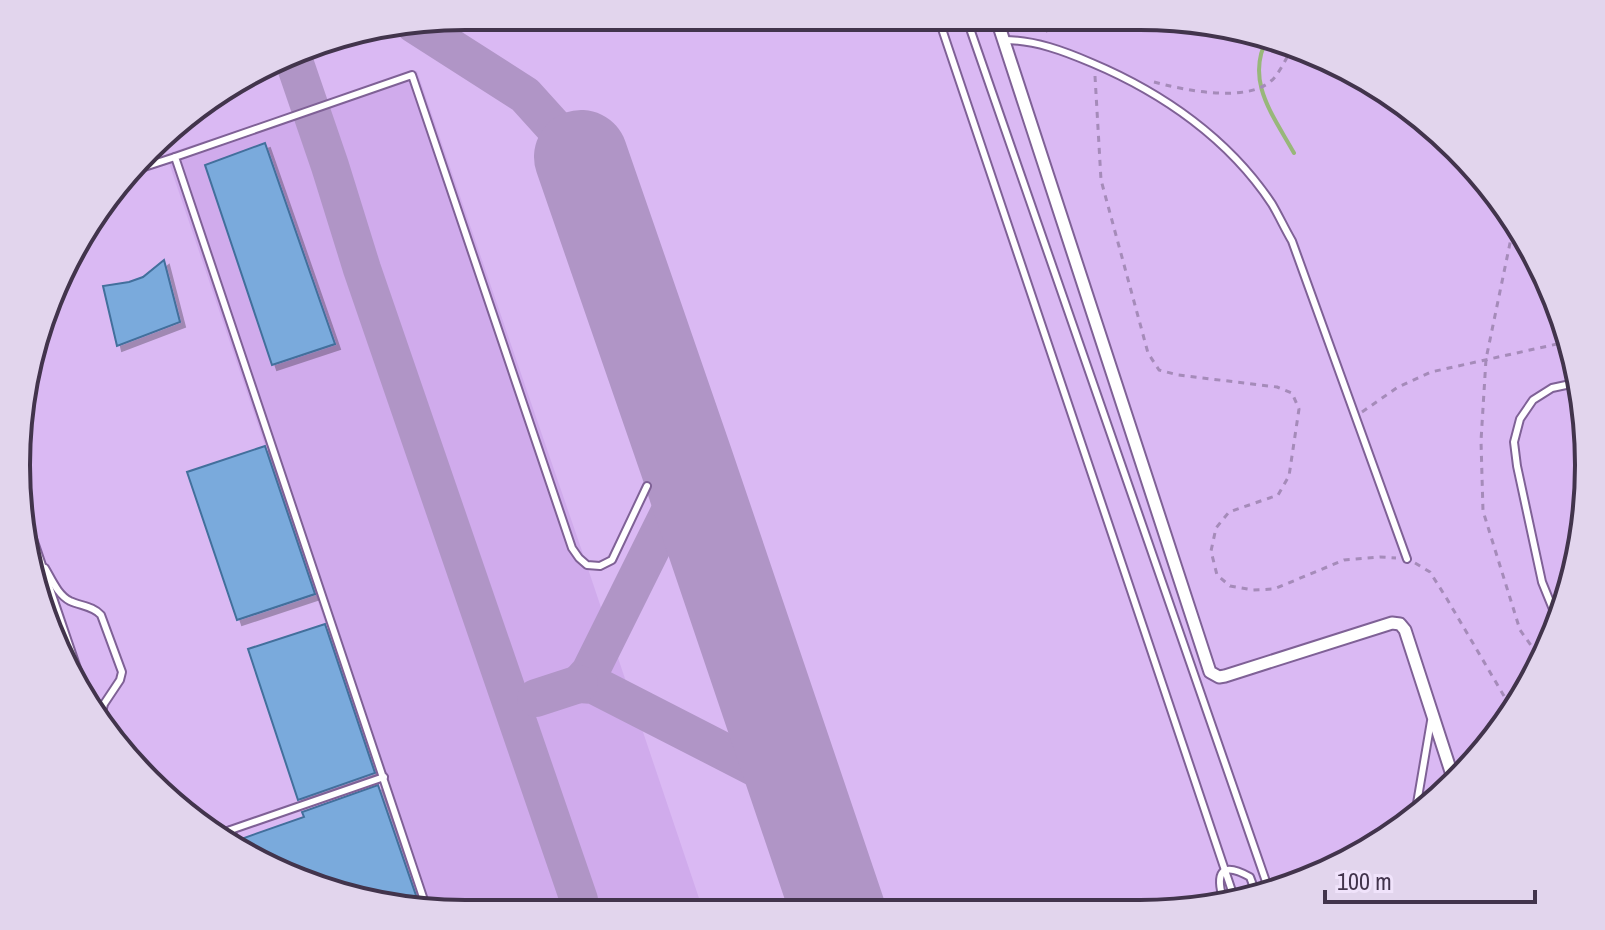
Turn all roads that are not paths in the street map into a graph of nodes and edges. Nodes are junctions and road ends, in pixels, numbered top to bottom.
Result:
1 (942, 30) edge
2 (971, 30) edge
3 (1001, 30) edge
4 (1004, 40) junction
5 (175, 157) junction
6 (150, 165) edge
7 (1568, 385) edge
8 (647, 486) dead end
9 (1407, 559) road end
10 (41, 562) edge
11 (1552, 606) edge
12 (103, 707) edge
13 (1432, 714) junction
14 (1450, 770) edge
15 (384, 777) junction
16 (1418, 800) edge
17 (231, 830) edge
18 (1225, 871) junction
19 (1266, 881) edge
20 (1253, 885) edge
21 (1232, 890) edge
22 (1221, 893) edge
23 (423, 898) edge

1 - 18 lane
2 - 19 lane
3 - 4 street
4 - 9 lane
4 - 13 street
5 - 6 lane
5 - 8 lane
5 - 15 lane
7 - 11 lane
10 - 12 lane
13 - 14 street
13 - 16 lane
15 - 17 lane
15 - 23 lane
18 - 20 lane
18 - 21 lane
18 - 22 lane

